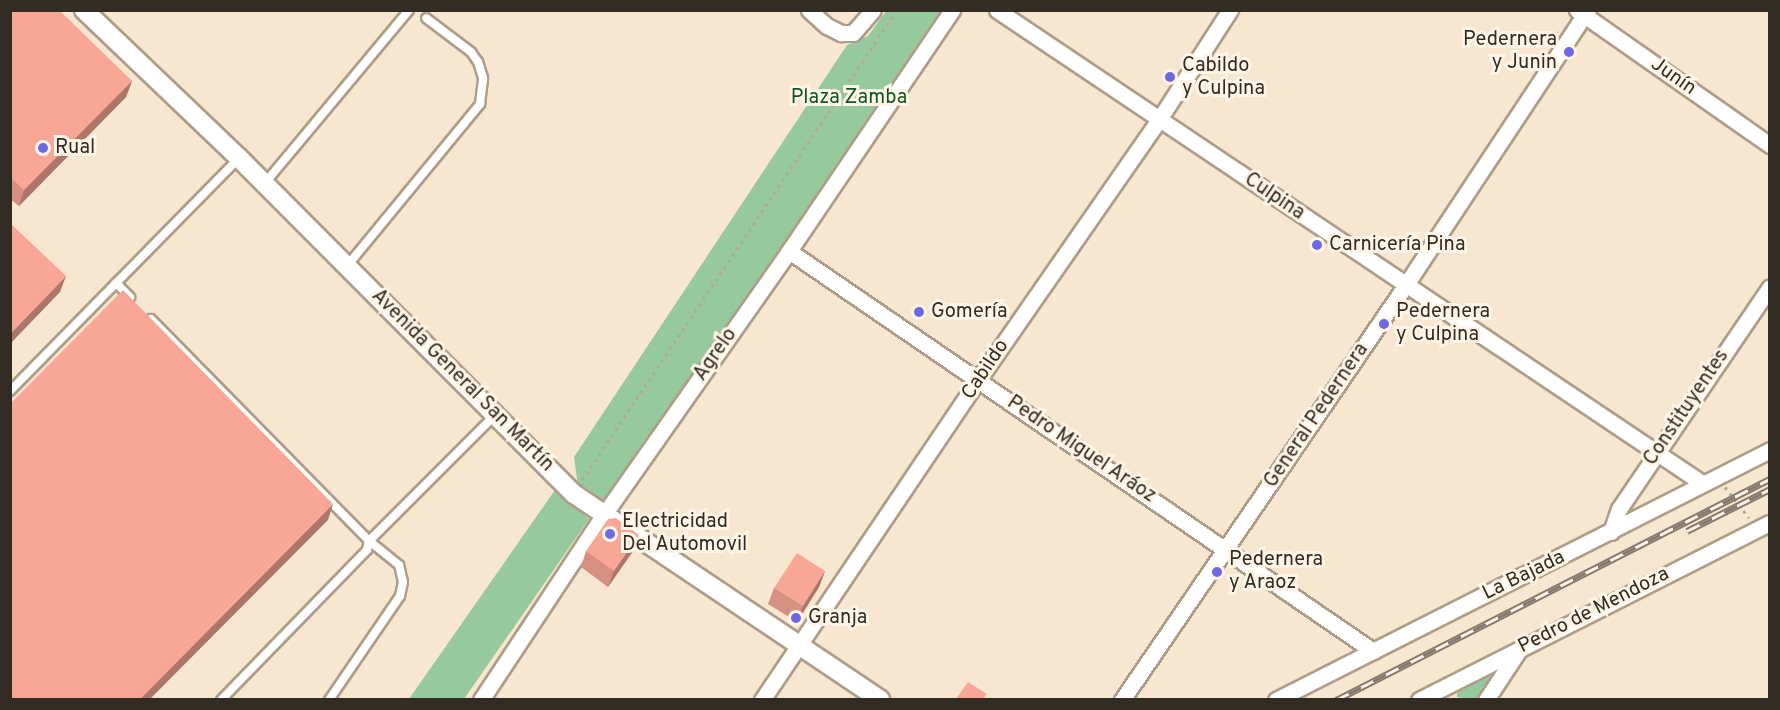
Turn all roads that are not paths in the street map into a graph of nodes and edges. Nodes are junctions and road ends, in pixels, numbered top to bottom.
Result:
1 (84, 10) edge
2 (409, 10) edge
3 (809, 10) edge
4 (873, 10) edge
5 (952, 10) edge
6 (997, 10) edge
7 (1230, 10) edge
8 (1583, 12) edge
9 (426, 18) dead end
10 (1160, 118) junction
11 (1770, 145) edge
12 (239, 158) junction
13 (265, 183) junction
14 (789, 251) junction
15 (347, 266) junction
16 (116, 284) junction
17 (1406, 286) junction
18 (1770, 287) edge
19 (133, 300) edge
20 (141, 309) edge
21 (978, 380) junction
22 (10, 391) edge
23 (496, 415) junction
24 (1770, 450) edge
25 (1655, 453) junction
26 (1709, 479) junction
27 (605, 513) junction
28 (1766, 526) edge
29 (1611, 532) junction
30 (369, 541) junction
31 (1226, 549) junction
32 (799, 647) junction
33 (1521, 647) junction
34 (1373, 651) junction
35 (1440, 696) edge
36 (221, 699) edge
37 (329, 699) edge
38 (481, 699) edge
39 (762, 699) edge
40 (880, 699) edge
41 (1122, 699) edge
42 (1276, 699) edge
43 (1419, 699) edge
44 (1486, 699) edge

1 - 12 street, Avenida General San Martín
2 - 13 lane
3 - 4 street
5 - 14 street, Agrelo
6 - 10 street, Culpina
7 - 10 street, Cabildo
8 - 11 street, Junín
8 - 17 street, General Pedernera
9 - 15 lane
10 - 17 street, Culpina
10 - 21 street, Cabildo
12 - 13 street, Avenida General San Martín
12 - 16 lane
13 - 15 street, Avenida General San Martín
14 - 21 street, Pedro Miguel Aráoz
14 - 27 street, Agrelo
15 - 23 street, Avenida General San Martín
16 - 19 lane
16 - 22 lane
17 - 25 street, Culpina
17 - 31 street, General Pedernera
18 - 25 street, Constituyentes
20 - 30 lane
21 - 31 street, Pedro Miguel Aráoz
21 - 32 street, Cabildo
23 - 27 street, Avenida General San Martín
23 - 30 lane
24 - 26 street, La Bajada
25 - 26 street, Culpina
25 - 29 street, Constituyentes
26 - 29 street, La Bajada
27 - 32 street, Avenida General San Martín
27 - 38 street, Agrelo
28 - 33 street, Pedro de Mendoza
29 - 34 street, La Bajada
30 - 36 lane
30 - 37 lane
31 - 34 street, Pedro Miguel Aráoz
31 - 41 street, General Pedernera
32 - 39 street, Cabildo
32 - 40 street, Avenida General San Martín
33 - 35 street, Pedro de Mendoza
33 - 44 street
34 - 42 street, La Bajada
35 - 43 street, Pedro de Mendoza

